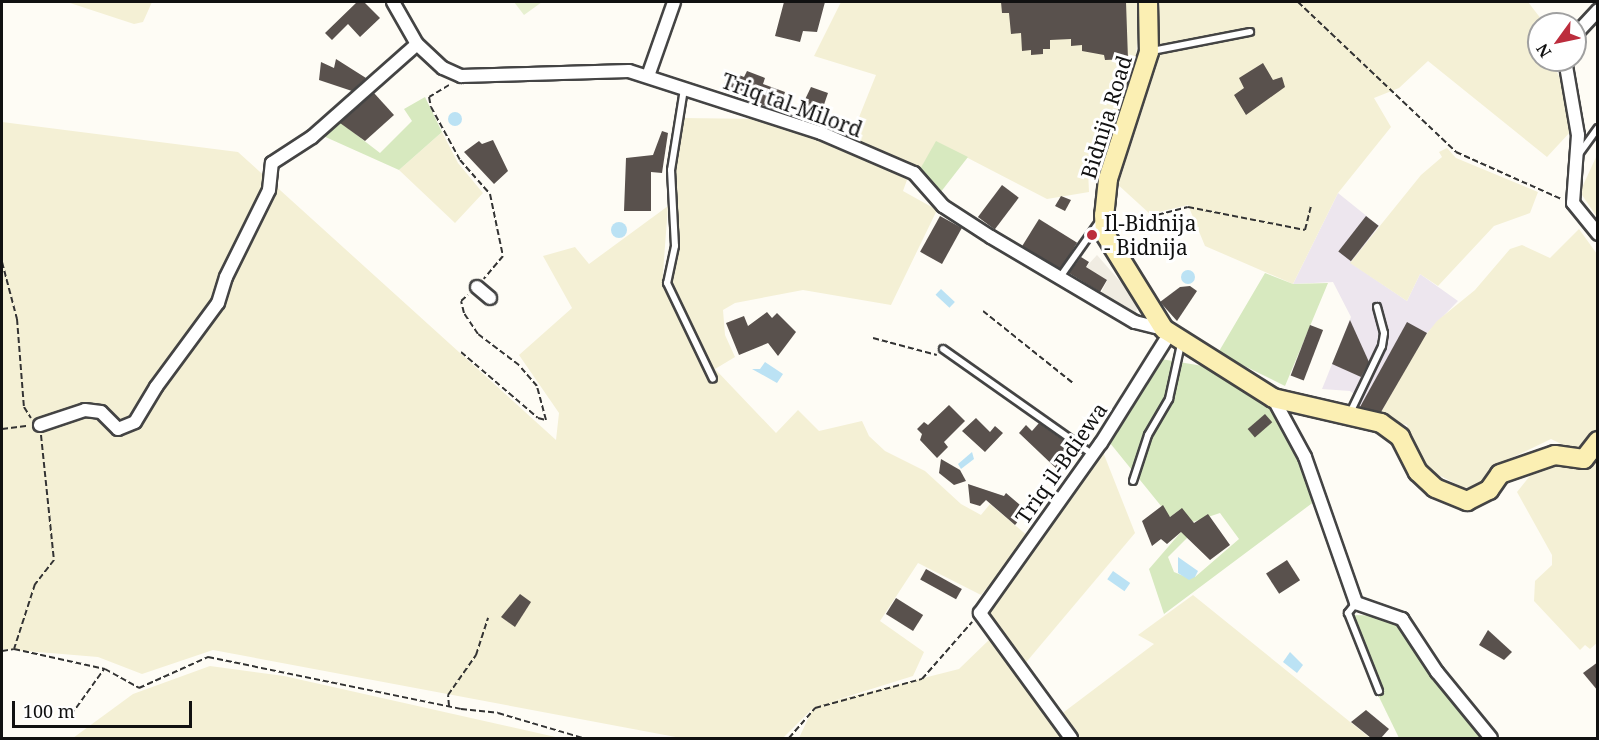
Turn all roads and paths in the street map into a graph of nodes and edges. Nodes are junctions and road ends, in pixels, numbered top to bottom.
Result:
1 (395, 2) edge
2 (674, 2) edge
3 (1148, 2) edge
4 (1298, 2) edge
5 (1598, 10) edge
6 (1587, 22) edge
7 (1250, 32) dead end
8 (417, 44) junction
9 (1149, 52) junction
10 (1568, 72) edge
11 (461, 76) junction
12 (648, 76) junction
13 (684, 89) junction
14 (1598, 128) edge
15 (1578, 156) junction
16 (1574, 203) junction
17 (1311, 206) dead end
18 (1104, 215) junction
19 (1149, 217) dead end
20 (1598, 234) edge
21 (2, 262) edge
22 (1059, 278) junction
23 (477, 287) junction
24 (490, 298) dead end
25 (1377, 307) dead end
26 (983, 312) dead end
27 (1172, 334) junction
28 (873, 338) dead end
29 (943, 349) joint
30 (461, 352) dead end
31 (713, 379) dead end
32 (1073, 382) dead end
33 (1273, 398) junction
34 (1349, 415) junction
35 (40, 425) junction
36 (2, 429) edge
37 (1598, 441) edge
38 (1092, 454) junction
39 (1134, 481) dead end
40 (1356, 603) junction
41 (980, 613) junction
42 (488, 618) dead end
43 (14, 649) junction
44 (2, 651) edge
45 (105, 669) junction
46 (1379, 691) dead end
47 (448, 705) junction
48 (71, 715) dead end
49 (1494, 737) edge
50 (583, 738) edge
51 (789, 738) edge
52 (1071, 738) edge

1 - 8 street
2 - 12 street
3 - 9 street, Bidnija Road
4 - 16 path
5 - 6 street
7 - 9 lane
8 - 11 street
8 - 35 street
9 - 18 street, Bidnija Road
10 - 15 street
11 - 12 street, Triq tal-Milord
11 - 23 path
12 - 13 street, Triq tal-Milord
13 - 22 street, Triq tal-Milord
13 - 31 lane
14 - 15 lane
15 - 16 street
16 - 20 street
17 - 19 path
18 - 22 lane
18 - 27 street, Bidnija Road
21 - 35 path
22 - 27 street, Triq tal-Milord
23 - 24 street
23 - 30 path
25 - 34 lane
26 - 32 path
27 - 33 street
27 - 38 street, Triq il-Bdiewa
27 - 39 lane
28 - 29 path
29 - 38 lane
33 - 34 street
33 - 40 street
34 - 37 street
35 - 36 path
35 - 43 path
38 - 41 street, Triq il-Bdiewa
40 - 46 lane
40 - 49 street
41 - 51 path
41 - 52 street
42 - 47 path
43 - 44 path
43 - 45 path
45 - 47 path
45 - 48 path
47 - 50 path

